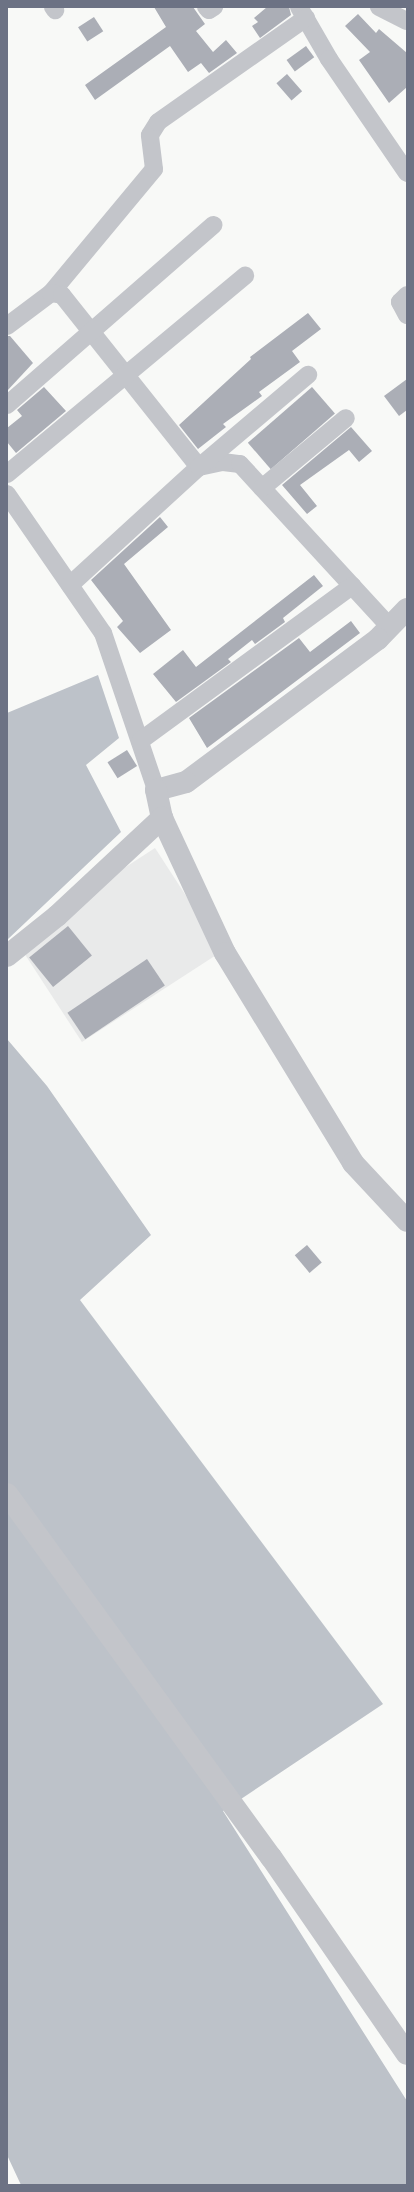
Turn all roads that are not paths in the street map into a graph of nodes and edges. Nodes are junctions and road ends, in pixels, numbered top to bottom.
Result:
1 (206, 7) edge
2 (214, 7) edge
3 (379, 7) edge
4 (303, 12) edge
5 (407, 21) edge
6 (407, 173) edge
7 (213, 225) dead end
8 (245, 276) dead end
9 (51, 293) junction
10 (407, 295) edge
11 (407, 315) edge
12 (7, 326) edge
13 (93, 333) junction
14 (308, 375) dead end
15 (126, 376) junction
16 (7, 405) edge
17 (346, 418) dead end
18 (199, 466) junction
19 (7, 474) edge
20 (262, 488) junction
21 (7, 494) edge
22 (70, 585) junction
23 (352, 586) junction
24 (407, 609) edge
25 (390, 627) junction
26 (140, 741) junction
27 (156, 790) junction
28 (162, 818) junction
29 (7, 956) edge
30 (407, 1221) edge
31 (7, 1494) edge
32 (407, 2054) edge

1 - 2 street
3 - 5 street
4 - 6 street
4 - 9 street
7 - 13 street
8 - 15 street
9 - 12 street
9 - 13 street
10 - 11 street
13 - 15 street
13 - 16 street
14 - 18 street
15 - 18 street
15 - 19 street
17 - 20 street
18 - 20 street
18 - 22 street
20 - 23 street
21 - 22 street
22 - 26 street
23 - 25 street
23 - 26 street
24 - 25 street
25 - 27 street
26 - 27 street
27 - 28 street
28 - 29 street
28 - 30 street
31 - 32 street

